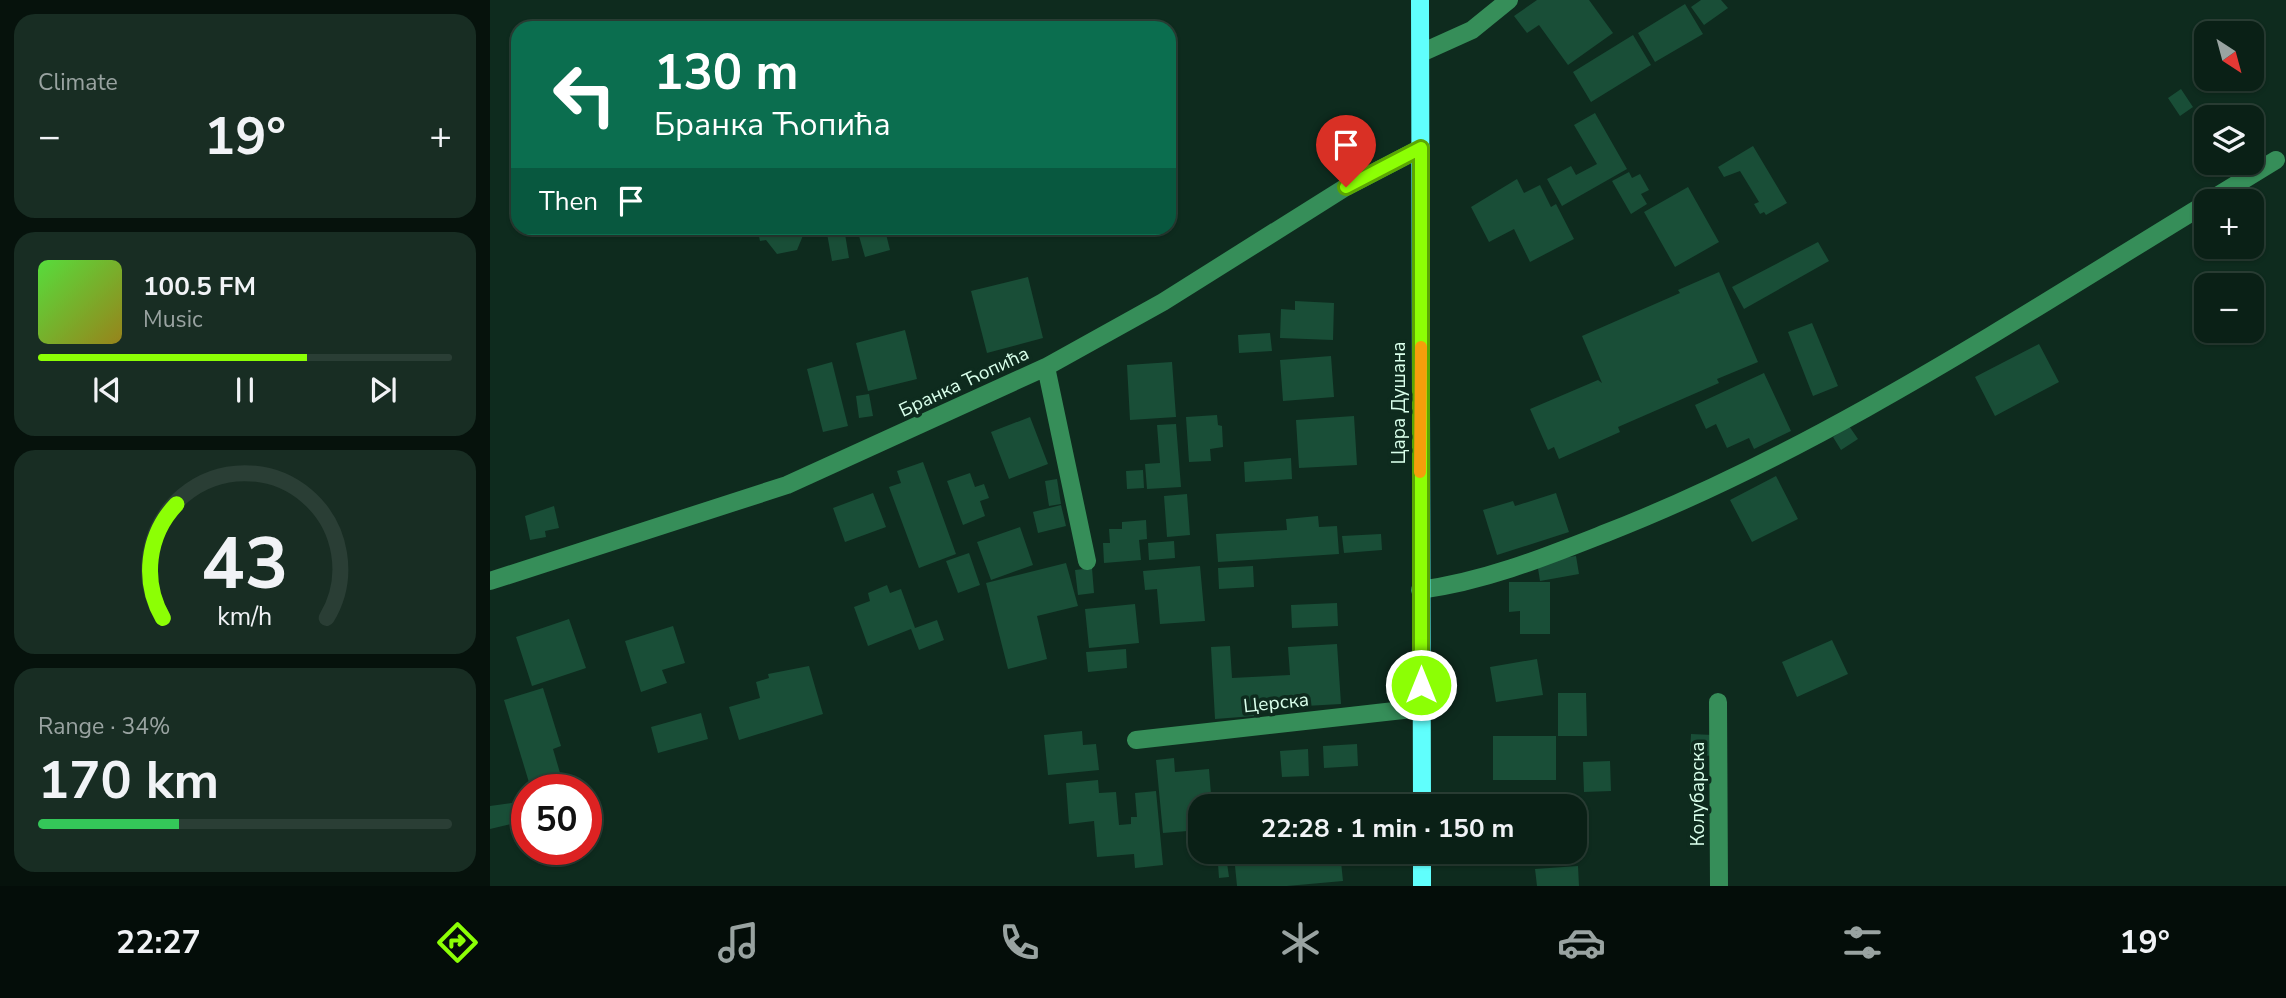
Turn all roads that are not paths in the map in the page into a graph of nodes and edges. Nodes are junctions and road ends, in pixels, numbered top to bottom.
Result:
1 (1420, 0) edge
2 (1509, 0) edge
3 (1421, 53) junction
4 (1421, 148) junction
5 (2276, 160) dead end
6 (2229, 189) edge
7 (2194, 211) edge
8 (1046, 367) junction
9 (1087, 561) dead end
10 (490, 581) edge
11 (1420, 590) junction
12 (1718, 702) dead end
13 (1421, 708) junction
14 (1136, 740) dead end
15 (1422, 794) edge
16 (1422, 864) edge
17 (1422, 886) edge
18 (1720, 886) edge

1 - 3 main road, Цара Душана
2 - 3 street
3 - 4 main road, Цара Душана
4 - 8 street, Бранка Ћопића
4 - 11 main road, Цара Душана
5 - 6 street
7 - 11 street
8 - 9 street
8 - 10 street, Бранка Ћопића
11 - 13 main road, Цара Душана
12 - 18 street, Колубарска
13 - 14 street, Церска
13 - 15 main road, Цара Душана
16 - 17 main road

